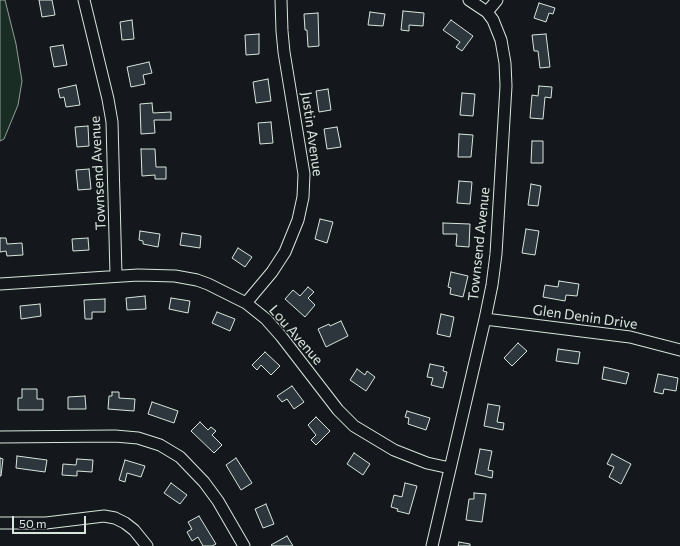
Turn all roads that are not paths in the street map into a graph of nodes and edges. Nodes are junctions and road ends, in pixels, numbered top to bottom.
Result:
1 (84, 0) edge
2 (281, 0) edge
3 (469, 0) edge
4 (497, 0) edge
5 (487, 12) junction
6 (116, 276) junction
7 (0, 284) edge
8 (246, 303) junction
9 (485, 319) junction
10 (680, 350) edge
11 (0, 437) edge
12 (450, 468) junction
13 (0, 523) edge
14 (147, 546) edge
15 (244, 546) edge
16 (432, 546) edge

1 - 6 street, Townsend Avenue
2 - 8 street, Justin Avenue
3 - 5 street, Townsend Avenue
4 - 5 street
5 - 9 street, Townsend Avenue
6 - 7 street, Lou Avenue
6 - 8 street, Lou Avenue
8 - 12 street, Lou Avenue
9 - 10 street, Glen Denin Drive
9 - 12 street, Townsend Avenue
11 - 15 street
12 - 16 street, Townsend Avenue
13 - 14 street

